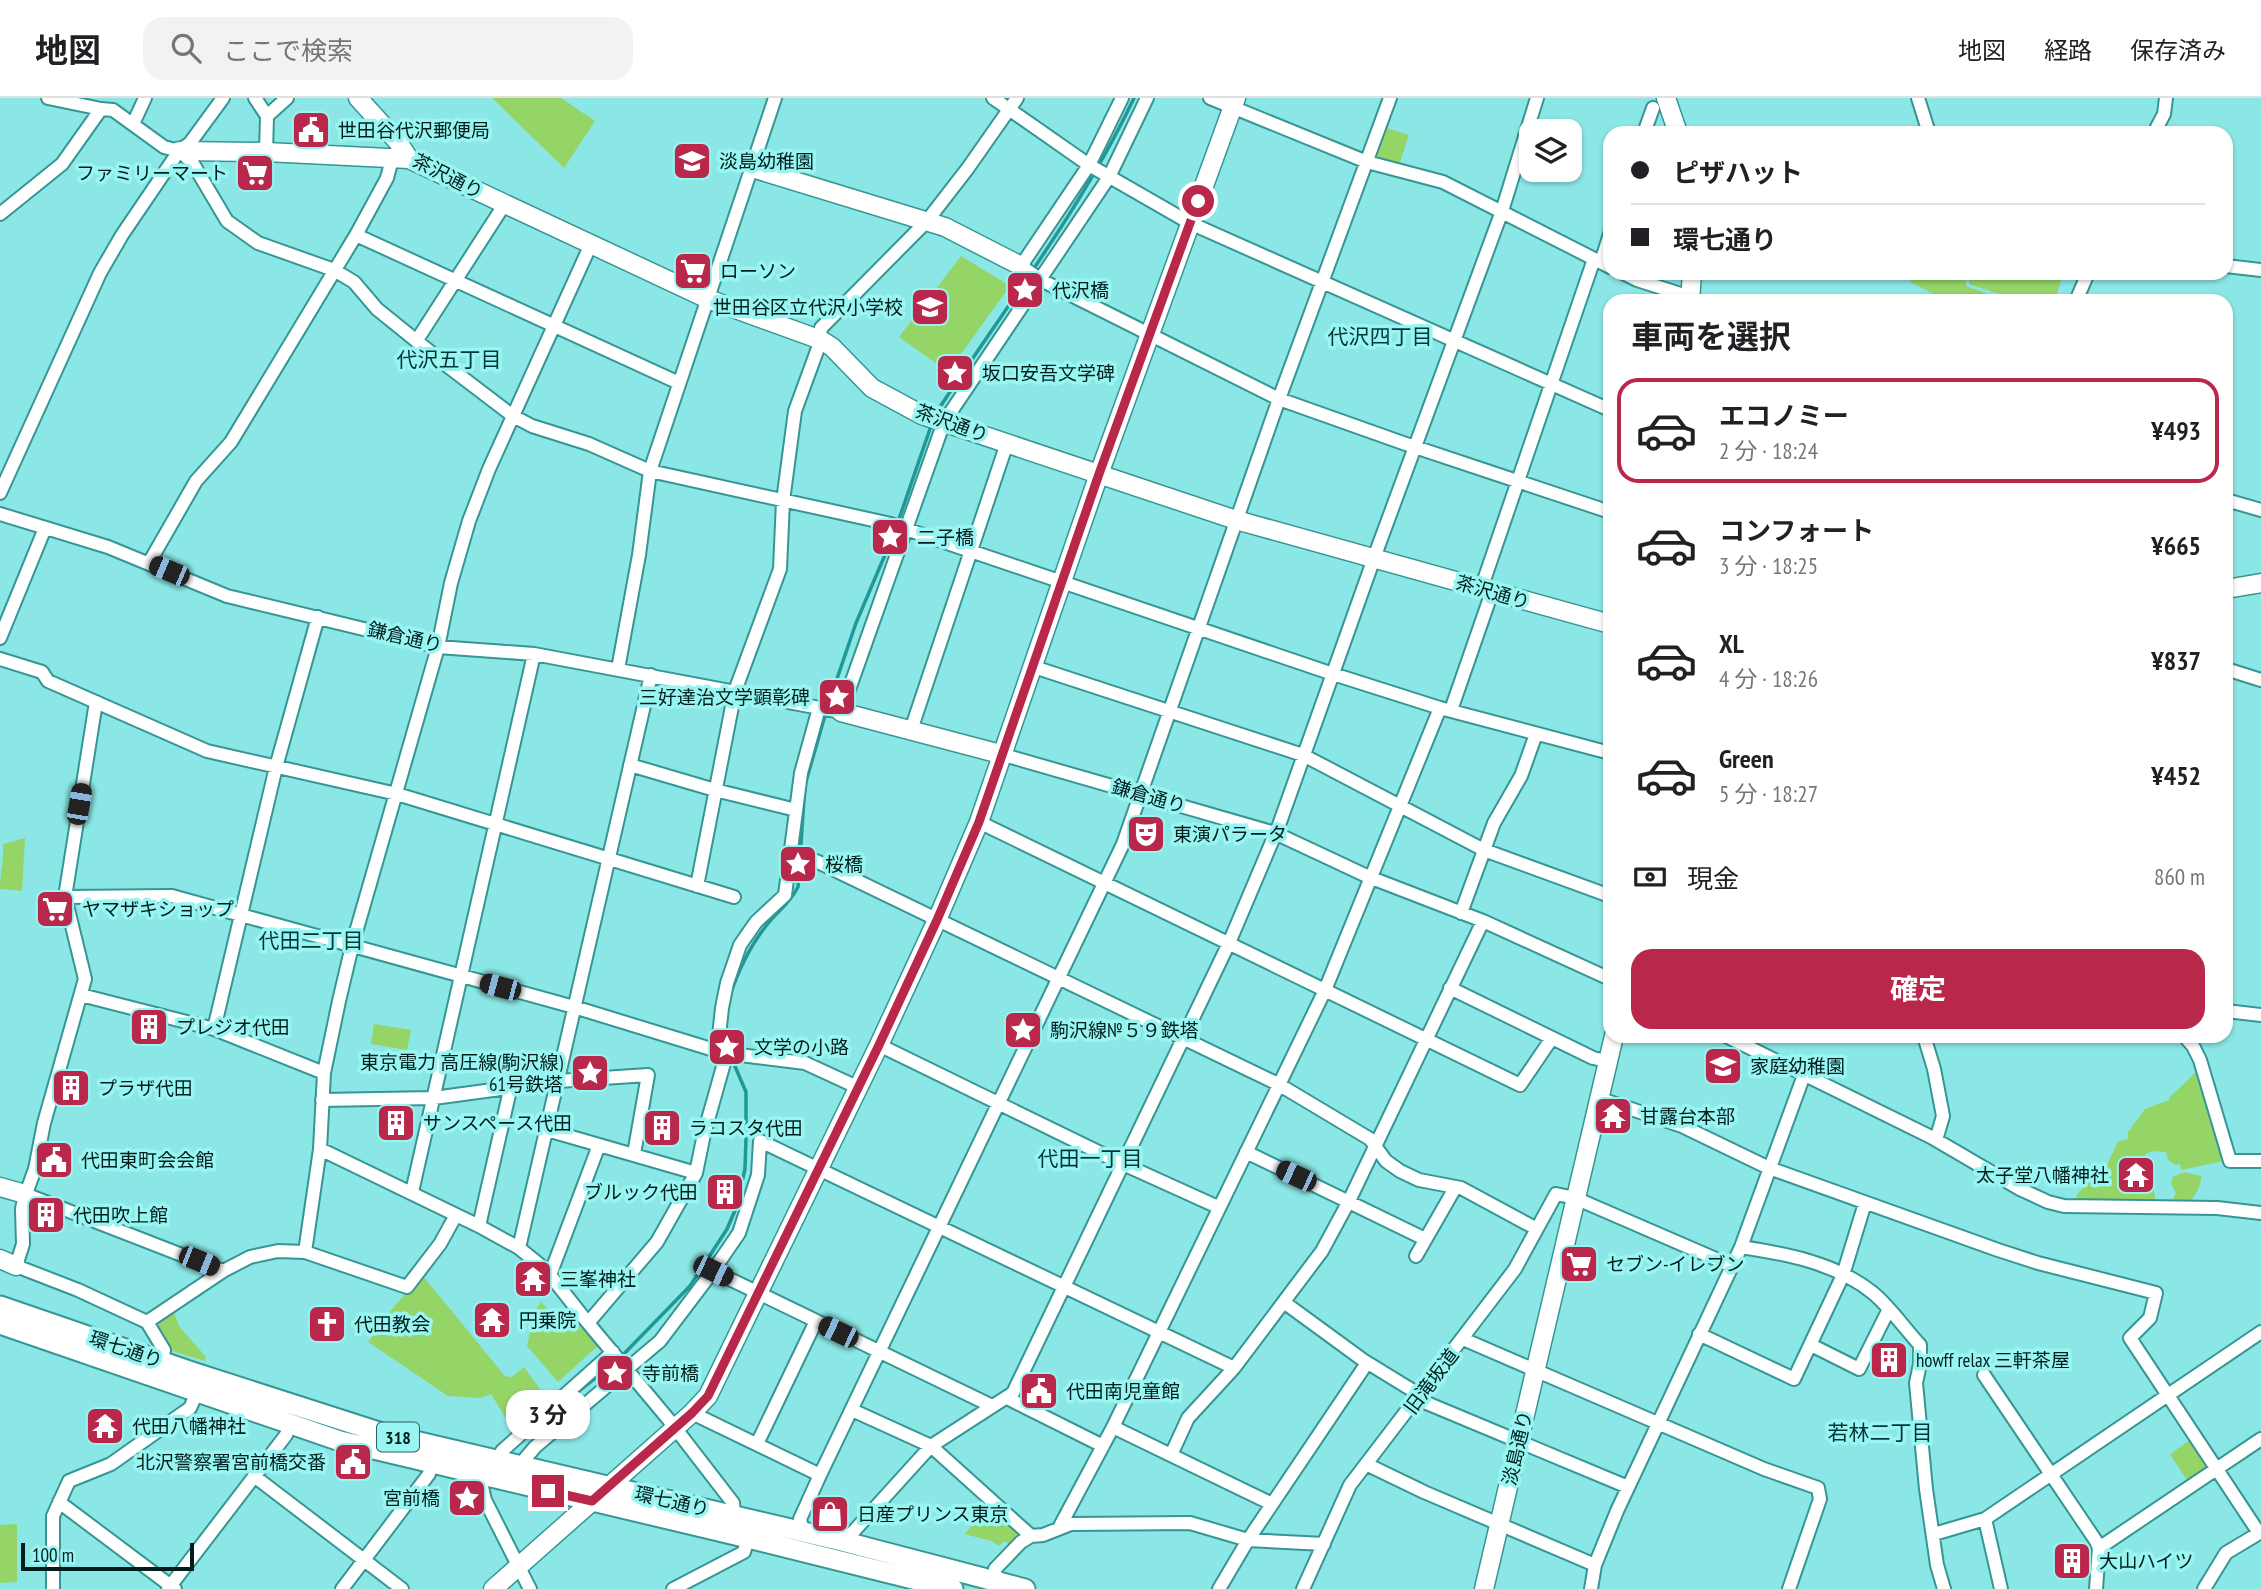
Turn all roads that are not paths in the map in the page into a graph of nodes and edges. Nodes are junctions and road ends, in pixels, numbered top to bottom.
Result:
1 (47, 98) edge
2 (145, 98) edge
3 (223, 98) edge
4 (255, 98) edge
5 (287, 98) edge
6 (358, 98) edge
7 (775, 98) edge
8 (993, 98) edge
9 (1017, 98) edge
10 (1122, 98) edge
11 (1147, 98) edge
12 (1210, 98) edge
13 (1390, 98) edge
14 (1537, 98) edge
15 (1918, 98) edge
16 (2166, 98) edge
17 (1234, 103) edge
18 (1659, 103) edge
19 (108, 106) edge
20 (1010, 110) junction
21 (267, 116) junction
22 (133, 124) junction
23 (1648, 126) edge
24 (1674, 126) edge
25 (1928, 126) edge
26 (2158, 126) edge
27 (179, 151) junction
28 (266, 152) junction
29 (401, 159) junction
30 (1367, 162) junction
31 (752, 168) junction
32 (1099, 171) junction
33 (504, 205) junction
34 (1502, 211) junction
35 (0, 214) edge
36 (927, 221) junction
37 (1191, 223) junction
38 (355, 235) junction
39 (591, 244) junction
40 (1602, 262) edge
41 (2233, 267) edge
42 (334, 270) junction
43 (2261, 270) edge
44 (1032, 274) junction
45 (1637, 280) edge
46 (454, 281) junction
47 (1322, 282) junction
48 (1676, 294) edge
49 (708, 299) junction
50 (553, 327) junction
51 (1150, 336) junction
52 (417, 340) junction
53 (821, 340) junction
54 (1454, 341) junction
55 (679, 383) junction
56 (1551, 384) junction
57 (1279, 399) junction
58 (1603, 407) edge
59 (513, 416) junction
60 (939, 420) junction
61 (1007, 443) junction
62 (1415, 446) junction
63 (650, 471) junction
64 (1099, 474) junction
65 (1517, 481) junction
66 (0, 494) edge
67 (783, 501) junction
68 (2233, 502) edge
69 (1603, 510) edge
70 (2261, 510) edge
71 (0, 514) edge
72 (1237, 520) junction
73 (900, 527) junction
74 (45, 528) junction
75 (970, 551) junction
76 (1374, 558) junction
77 (149, 563) junction
78 (1062, 583) junction
79 (2261, 583) edge
80 (2233, 588) edge
81 (1487, 591) junction
82 (318, 617) junction
83 (1603, 622) edge
84 (1198, 629) junction
85 (0, 638) edge
86 (438, 647) junction
87 (534, 654) junction
88 (0, 659) edge
89 (1034, 667) junction
90 (618, 669) junction
91 (2233, 671) edge
92 (1333, 674) junction
93 (651, 675) junction
94 (2261, 680) edge
95 (735, 691) junction
96 (96, 702) junction
97 (828, 709) junction
98 (1445, 709) junction
99 (1171, 710) junction
100 (911, 730) junction
101 (1535, 734) junction
102 (1603, 751) edge
103 (1003, 755) junction
104 (1303, 755) junction
105 (630, 765) junction
106 (276, 767) junction
107 (715, 790) junction
108 (397, 794) junction
109 (1142, 794) junction
110 (1399, 805) junction
111 (796, 810) junction
112 (979, 822) junction
113 (496, 823) junction
114 (1275, 833) junction
115 (1484, 850) junction
116 (799, 856) junction
117 (609, 859) junction
118 (1369, 877) junction
119 (1105, 884) junction
120 (697, 886) junction
121 (1603, 893) edge
122 (65, 897) junction
123 (734, 897) dead end
124 (1461, 913) junction
125 (241, 915) junction
126 (937, 920) junction
127 (1483, 921) junction
128 (1229, 943) junction
129 (352, 946) junction
130 (1603, 976) edge
131 (462, 977) junction
132 (1061, 978) junction
133 (1450, 988) junction
134 (1325, 990) junction
135 (81, 995) junction
136 (574, 1007) junction
137 (2233, 1012) edge
138 (2261, 1015) edge
139 (214, 1029) junction
140 (1183, 1038) junction
141 (1426, 1038) junction
142 (1552, 1038) junction
143 (1612, 1043) edge
144 (1740, 1043) edge
145 (1926, 1043) edge
146 (2190, 1043) edge
147 (879, 1045) junction
148 (726, 1053) junction
149 (1607, 1061) junction
150 (324, 1073) junction
151 (1804, 1075) junction
152 (558, 1082) junction
153 (1278, 1084) junction
154 (857, 1087) junction
155 (510, 1090) junction
156 (434, 1098) junction
157 (1598, 1098) junction
158 (322, 1100) junction
159 (999, 1104) junction
160 (547, 1130) junction
161 (1936, 1140) junction
162 (1376, 1144) junction
163 (599, 1145) junction
164 (320, 1149) junction
165 (1246, 1152) junction
166 (634, 1154) junction
167 (2261, 1161) edge
168 (1123, 1164) junction
169 (818, 1168) junction
170 (1769, 1168) junction
171 (696, 1173) junction
172 (0, 1187) edge
173 (1455, 1188) junction
174 (412, 1192) junction
175 (25, 1194) junction
176 (1576, 1198) junction
177 (1349, 1201) junction
178 (1865, 1203) junction
179 (1218, 1207) junction
180 (2261, 1213) edge
181 (456, 1215) junction
182 (479, 1226) junction
183 (941, 1226) junction
184 (1537, 1229) junction
185 (1425, 1239) junction
186 (1741, 1247) junction
187 (519, 1248) junction
188 (305, 1252) junction
189 (1416, 1256) dead end
190 (8, 1263) edge
191 (1732, 1266) junction
192 (223, 1271) junction
193 (713, 1271) junction
194 (550, 1275) junction
195 (1843, 1275) junction
196 (1064, 1286) junction
197 (757, 1293) junction
198 (1285, 1303) junction
199 (0, 1306) edge
200 (1888, 1311) junction
201 (817, 1321) junction
202 (147, 1322) junction
203 (0, 1324) edge
204 (588, 1324) junction
205 (2261, 1332) edge
206 (1159, 1333) junction
207 (1699, 1334) junction
208 (1463, 1339) junction
209 (1811, 1345) junction
210 (880, 1352) junction
211 (619, 1358) junction
212 (162, 1362) junction
213 (1367, 1363) junction
214 (1234, 1368) junction
215 (1535, 1371) junction
216 (1984, 1374) dead end
217 (197, 1393) junction
218 (2166, 1396) junction
219 (1419, 1397) junction
220 (1007, 1398) junction
221 (992, 1406) junction
222 (852, 1410) junction
223 (692, 1413) junction
224 (1656, 1423) junction
225 (290, 1425) junction
226 (675, 1427) junction
227 (1113, 1427) junction
228 (2261, 1439) edge
229 (1519, 1440) junction
230 (757, 1444) junction
231 (932, 1446) junction
232 (1103, 1446) junction
233 (1171, 1455) junction
234 (431, 1463) junction
235 (1368, 1465) junction
236 (518, 1467) junction
237 (2217, 1468) junction
238 (491, 1469) junction
239 (820, 1475) junction
240 (2052, 1475) junction
241 (254, 1476) junction
242 (608, 1487) junction
243 (1628, 1487) junction
244 (592, 1501) junction
245 (60, 1502) junction
246 (1272, 1504) junction
247 (737, 1515) junction
248 (1985, 1519) junction
249 (1499, 1523) junction
250 (1059, 1528) junction
251 (803, 1532) junction
252 (2260, 1532) edge
253 (1934, 1534) junction
254 (1031, 1536) junction
255 (748, 1538) junction
256 (1248, 1540) junction
257 (842, 1541) junction
258 (1324, 1544) junction
259 (2099, 1548) junction
260 (364, 1560) junction
261 (1595, 1564) junction
262 (518, 1567) junction
263 (996, 1581) junction
264 (172, 1588) edge
265 (944, 1588) edge
266 (53, 1589) edge
267 (342, 1589) edge
268 (402, 1589) edge
269 (493, 1589) edge
270 (530, 1589) edge
271 (673, 1589) edge
272 (1025, 1589) edge
273 (1219, 1589) edge
274 (1303, 1589) edge
275 (1484, 1589) edge
276 (1591, 1589) edge
277 (1789, 1589) edge
278 (1944, 1589) edge
279 (2001, 1589) edge
280 (2096, 1589) edge
281 (2204, 1589) edge

1 - 19 street
2 - 22 street
3 - 27 street
4 - 21 street
5 - 21 street
6 - 29 street, 茶沢通り
7 - 31 street
8 - 20 street
9 - 20 street
10 - 32 street
11 - 32 street
12 - 17 street
13 - 30 street
14 - 34 street
15 - 25 street
16 - 26 street
17 - 30 street
17 - 37 street
18 - 23 street
18 - 24 street
19 - 22 street
19 - 35 street
20 - 32 street
20 - 36 street
21 - 28 street
22 - 27 street
27 - 28 street
27 - 42 street
27 - 66 street
28 - 29 street
29 - 33 street, 茶沢通り
29 - 38 street
30 - 34 street
30 - 47 street
31 - 36 street
31 - 49 street
32 - 37 street
32 - 44 street
32 - 44 street
33 - 39 street, 茶沢通り
33 - 46 street
34 - 40 street
34 - 54 street
36 - 44 street
36 - 53 street
37 - 47 street
37 - 51 street
38 - 42 street
38 - 46 street
39 - 49 street, 茶沢通り
39 - 50 street
40 - 56 street
41 - 43 street
42 - 52 street
42 - 77 street
44 - 51 street
44 - 60 street
45 - 48 street
46 - 50 street
46 - 52 street
47 - 54 street
47 - 57 street
49 - 53 street, 茶沢通り
49 - 55 street
50 - 55 street
50 - 59 street
51 - 57 street
51 - 64 street
52 - 59 street
53 - 60 street, 茶沢通り
53 - 67 street
54 - 56 street
54 - 62 street
55 - 63 street
56 - 58 street
56 - 65 street
57 - 62 street
57 - 72 street
59 - 63 street
59 - 86 street
60 - 61 street, 茶沢通り
60 - 73 street
61 - 64 street, 茶沢通り
61 - 75 street
62 - 65 street
62 - 76 street
63 - 67 street
63 - 90 street
64 - 72 street, 茶沢通り
64 - 78 street
65 - 69 street
65 - 81 street
67 - 73 street
67 - 95 street
68 - 70 street
71 - 74 street, 鎌倉通り
72 - 76 street, 茶沢通り
72 - 84 street
73 - 75 street
73 - 97 street
74 - 77 street, 鎌倉通り
74 - 85 street
75 - 78 street
75 - 100 street
76 - 81 street, 茶沢通り
76 - 92 street
77 - 82 street, 鎌倉通り
78 - 84 street
78 - 89 street
79 - 80 street
81 - 83 street, 茶沢通り
81 - 98 street
82 - 86 street, 鎌倉通り
82 - 106 street
84 - 92 street
84 - 99 street
86 - 87 street, 鎌倉通り
86 - 108 street
87 - 90 street, 鎌倉通り
87 - 113 street
88 - 96 street
89 - 99 street
89 - 103 street
90 - 93 street, 鎌倉通り
91 - 94 street
92 - 98 street
92 - 104 street
93 - 95 street, 鎌倉通り
93 - 105 street
95 - 97 street, 鎌倉通り
95 - 107 street
96 - 106 street
96 - 122 street
97 - 100 street, 鎌倉通り
97 - 111 street
98 - 101 street
98 - 110 street
99 - 104 street
99 - 109 street
100 - 103 street, 鎌倉通り
101 - 102 street
101 - 115 street
103 - 109 street, 鎌倉通り
103 - 112 street
104 - 110 street
104 - 114 street
105 - 107 street
105 - 117 street
106 - 108 street
106 - 125 street
107 - 111 street
107 - 120 street
108 - 113 street
108 - 129 street
109 - 114 street, 鎌倉通り
109 - 119 street
110 - 115 street
110 - 118 street
111 - 116 street
112 - 119 street
112 - 126 street
113 - 117 street
113 - 131 street
114 - 118 street, 鎌倉通り
114 - 128 street
115 - 121 street
115 - 124 street
116 - 126 street
116 - 148 street
117 - 120 street
117 - 136 street
118 - 124 street, 鎌倉通り
118 - 134 street
119 - 128 street
119 - 132 street
120 - 123 street
122 - 125 street
122 - 135 street
124 - 127 street, 鎌倉通り
125 - 129 street
125 - 139 street
126 - 132 street
126 - 147 street
127 - 130 street, 鎌倉通り
127 - 133 street
128 - 134 street
128 - 140 street
129 - 131 street
129 - 150 street
131 - 136 street
131 - 156 street
132 - 140 street
132 - 159 street
133 - 141 street
133 - 142 street
134 - 141 street
134 - 153 street
135 - 139 street
135 - 175 street
136 - 148 street
136 - 152 street
137 - 138 street
139 - 150 street
140 - 153 street
140 - 168 street
141 - 142 street
141 - 162 street
142 - 149 street
143 - 149 street, 淡島通り
144 - 151 street
145 - 161 street
146 - 167 street
147 - 154 street
147 - 159 street
148 - 154 street
148 - 171 street
149 - 157 street, 淡島通り
150 - 158 street
151 - 161 street
151 - 170 street
152 - 155 street
152 - 160 street
152 - 166 street
153 - 162 street
153 - 165 street
154 - 169 street
155 - 156 street
155 - 182 street
156 - 158 street
156 - 174 street
157 - 170 street
157 - 176 street, 淡島通り
158 - 164 street
159 - 168 street
159 - 183 street
160 - 163 street
160 - 187 street
161 - 180 street
162 - 173 street
162 - 177 street
163 - 166 street
163 - 194 street
164 - 174 street
164 - 188 street
165 - 177 street
165 - 179 street
166 - 171 street
168 - 179 street
168 - 196 street
169 - 183 street
169 - 193 street
169 - 197 street
170 - 178 street
170 - 186 street
171 - 204 street
172 - 175 street
173 - 184 street
173 - 185 street
174 - 181 street
175 - 190 street
175 - 192 street
176 - 184 street, 旧滝坂道
176 - 191 street
176 - 215 street, 淡島通り
177 - 185 street
177 - 198 street
178 - 195 street
178 - 218 street
179 - 206 street
181 - 182 street
181 - 188 street
182 - 187 street
183 - 196 street
183 - 210 street
184 - 208 street, 旧滝坂道
185 - 189 street
186 - 191 street
186 - 195 street
187 - 194 street
188 - 192 street
190 - 202 street
191 - 207 street
192 - 202 street
193 - 197 street
193 - 211 street
194 - 204 street
195 - 200 street
195 - 209 street
196 - 206 street
196 - 220 street
197 - 201 street
197 - 223 street
198 - 213 street
198 - 214 street
199 - 212 main road, 環七通り / 318
200 - 209 street
200 - 253 street
201 - 210 street
201 - 230 street
202 - 212 street
203 - 217 main road, 環七通り / 318
204 - 211 street
205 - 218 street
206 - 214 street
206 - 227 street
207 - 209 street
207 - 224 street
208 - 215 street
208 - 219 street, 旧滝坂道
210 - 221 street
210 - 222 street
211 - 226 street
211 - 236 street
211 - 238 street
212 - 238 main road, 環七通り / 318
213 - 219 street
213 - 246 street
214 - 233 street
215 - 224 street
215 - 229 street, 淡島通り
216 - 240 street
217 - 225 main road, 環七通り / 318
217 - 245 street
218 - 237 street
218 - 240 street
219 - 229 street
219 - 235 street, 旧滝坂道
220 - 221 street
220 - 232 street
221 - 231 street
222 - 231 street
222 - 239 street
223 - 226 street
223 - 230 street
224 - 243 street
224 - 277 street
225 - 234 main road, 環七通り / 318
225 - 241 street
226 - 242 street
226 - 247 street
227 - 232 street
227 - 233 street
228 - 237 street
229 - 243 street
229 - 249 street, 淡島通り
230 - 239 street
231 - 254 street
231 - 257 street
232 - 250 street
233 - 246 street
234 - 238 main road, 環七通り / 318
234 - 260 street
235 - 249 street
235 - 258 street, 旧滝坂道
236 - 238 main road, 環七通り / 318
236 - 242 main road, 環七通り / 318
237 - 252 street
237 - 259 street
238 - 244 main road, 環七通り / 318
238 - 262 street
239 - 251 street
240 - 248 street
240 - 259 street
241 - 260 street
241 - 264 street
242 - 244 street
242 - 247 main road, 環七通り / 318
243 - 261 street
244 - 255 main road, 環七通り / 318
244 - 262 street
245 - 264 street
245 - 266 street
246 - 256 street
247 - 251 main road, 環七通り / 318
248 - 253 street
248 - 279 street
249 - 261 street
249 - 275 street, 淡島通り
250 - 254 street
250 - 256 street
251 - 257 main road, 環七通り / 318
252 - 281 street
253 - 278 street
254 - 263 street
255 - 265 main road, 環七通り / 318
255 - 271 street
256 - 258 street
256 - 273 street
257 - 263 main road, 環七通り / 318
258 - 274 street, 旧滝坂道
259 - 280 street
260 - 267 street
260 - 268 street
261 - 276 street
262 - 269 street
262 - 270 street
263 - 272 main road, 環七通り / 318

